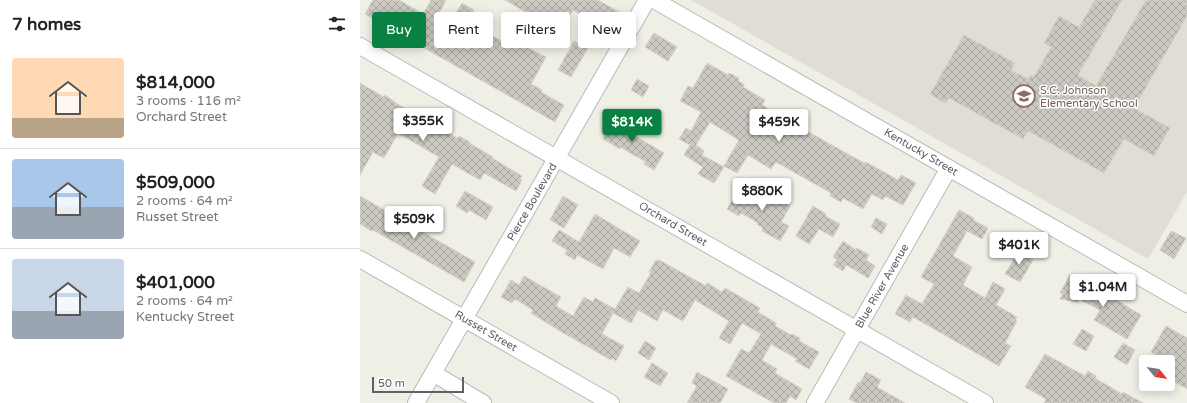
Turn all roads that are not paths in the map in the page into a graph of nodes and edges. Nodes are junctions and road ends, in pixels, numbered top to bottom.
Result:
1 (647, 0) edge
2 (654, 0) edge
3 (360, 46) edge
4 (557, 158) junction
5 (949, 168) junction
6 (360, 260) edge
7 (1187, 304) edge
8 (464, 319) junction
9 (857, 330) junction
10 (433, 373) junction
11 (416, 403) edge
12 (483, 403) edge
13 (611, 403) edge
14 (815, 403) edge
15 (985, 403) edge

1 - 4 street, Pierce Boulevard
2 - 5 street, Kentucky Street
3 - 4 street, Orchard Street
4 - 8 street, Pierce Boulevard
4 - 9 street, Orchard Street
5 - 7 street, Kentucky Street
5 - 9 street, Blue River Avenue
6 - 8 street, Russet Street
8 - 10 street, Pierce Boulevard
8 - 13 street, Russet Street
9 - 14 street, Blue River Avenue
9 - 15 street, Orchard Street
10 - 11 street, Pierce Boulevard
10 - 12 street

